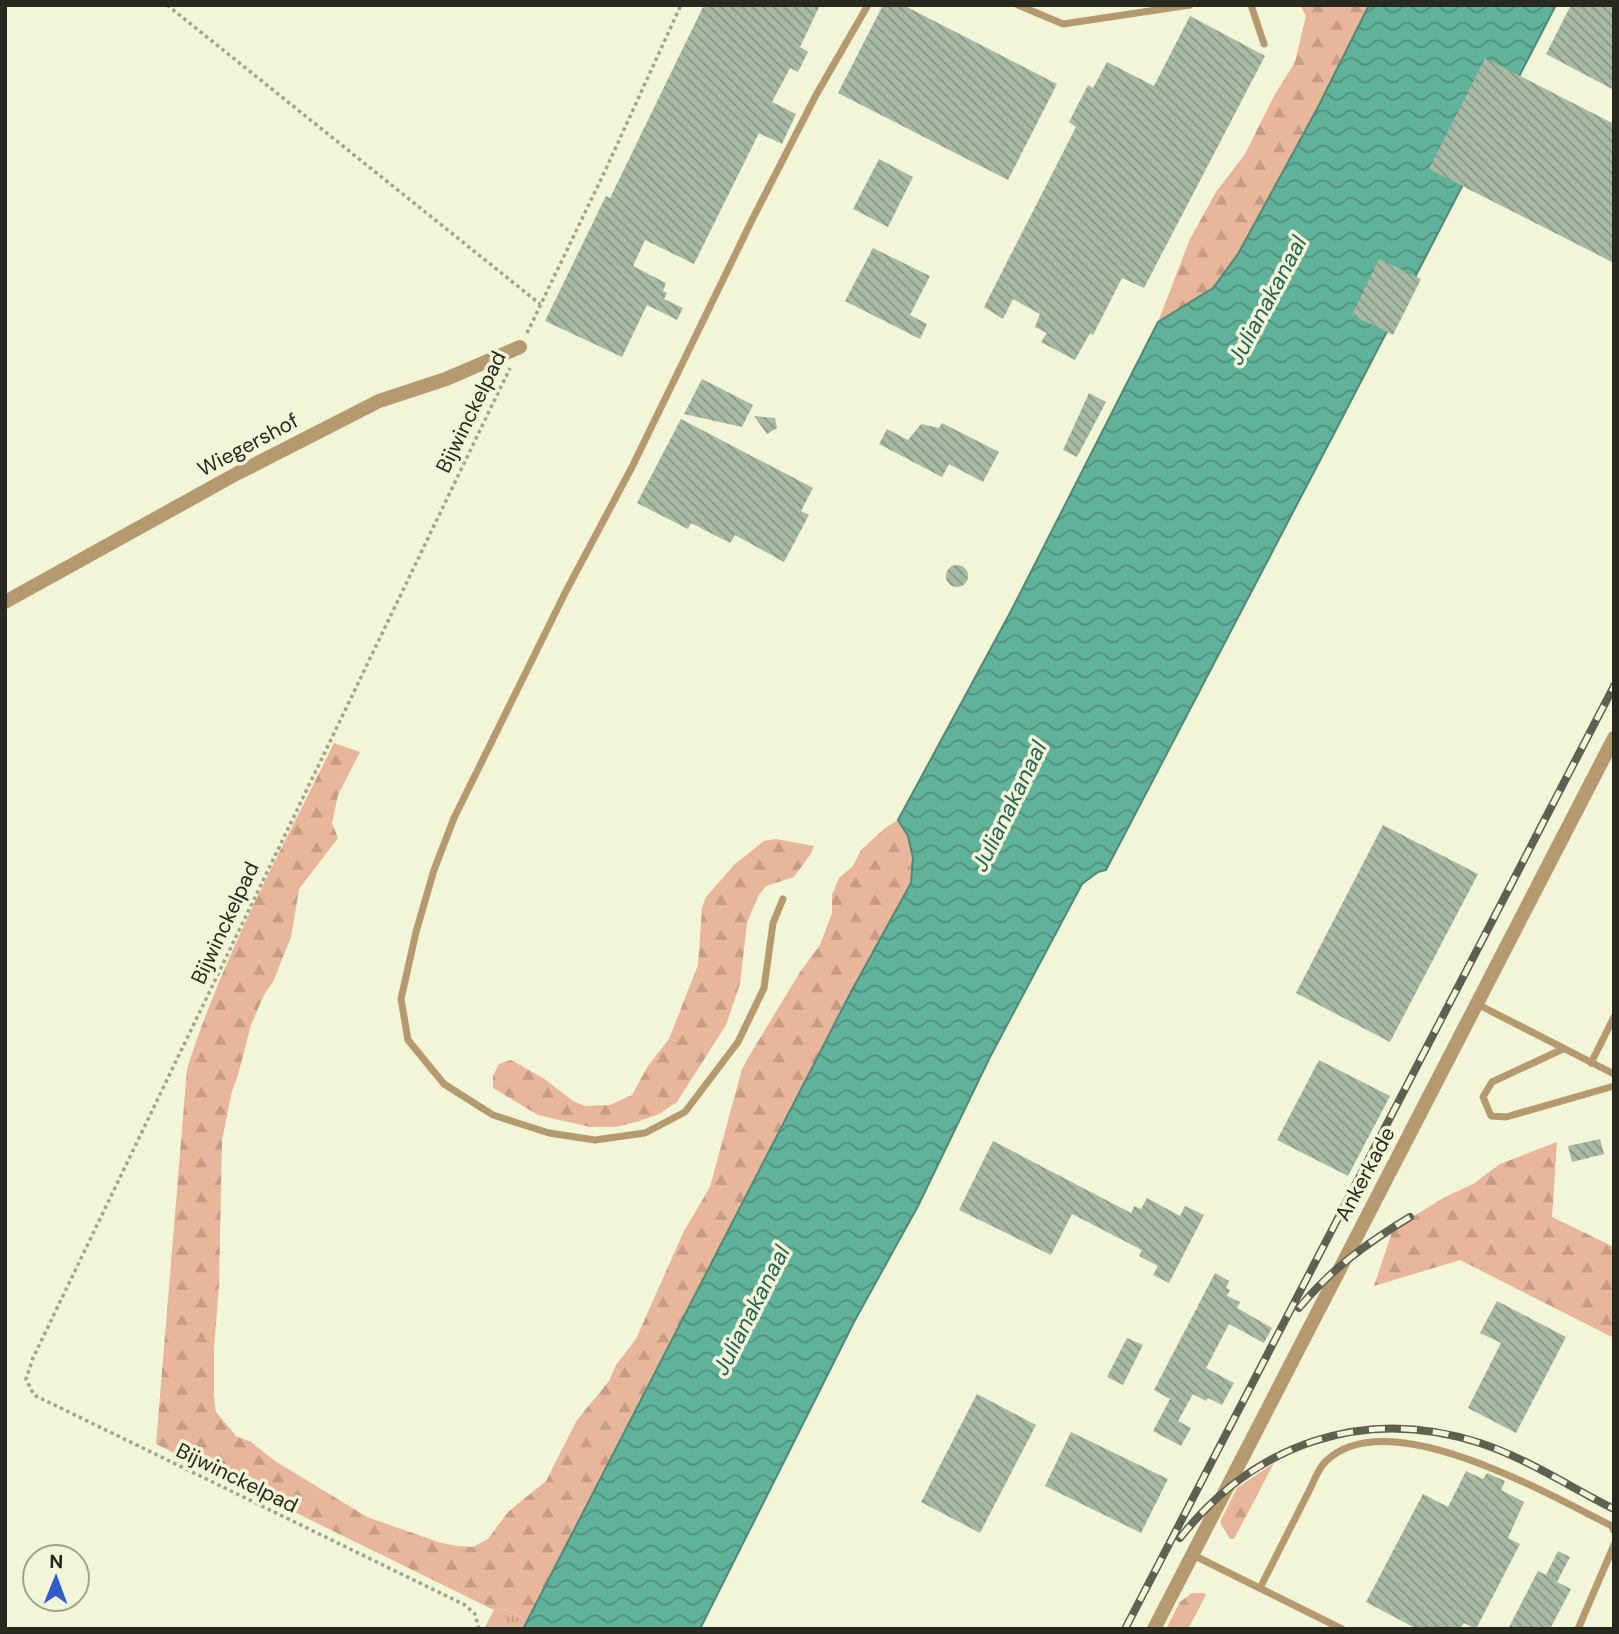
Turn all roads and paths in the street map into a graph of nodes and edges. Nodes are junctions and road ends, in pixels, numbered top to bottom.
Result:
1 (167, 5) edge
2 (681, 5) edge
3 (868, 5) edge
4 (1018, 5) edge
5 (1190, 5) edge
6 (1251, 5) edge
7 (1264, 44) dead end
8 (540, 304) junction
9 (520, 346) junction
10 (5, 603) edge
11 (1614, 738) edge
12 (783, 899) dead end
13 (1477, 1004) junction
14 (1614, 1017) edge
15 (1563, 1049) junction
16 (1591, 1063) junction
17 (1614, 1074) edge
18 (1614, 1086) edge
19 (1614, 1531) edge
20 (1614, 1545) edge
21 (1193, 1555) junction
22 (1260, 1588) junction
23 (479, 1629) edge
24 (1154, 1629) edge
25 (1342, 1629) edge
26 (1577, 1629) edge

1 - 8 path
2 - 8 path, Bijwinckelpad
3 - 12 lane
4 - 5 lane
6 - 7 lane
8 - 9 path, Bijwinckelpad
9 - 10 street, Wiegershof
9 - 23 path, Bijwinckelpad
11 - 13 street, Ankerkade
13 - 15 lane
13 - 21 street, Ankerkade
14 - 16 lane
15 - 16 lane
15 - 18 lane
16 - 17 lane
19 - 22 lane
20 - 26 lane
21 - 22 lane
21 - 24 street, Ankerkade
22 - 25 lane

